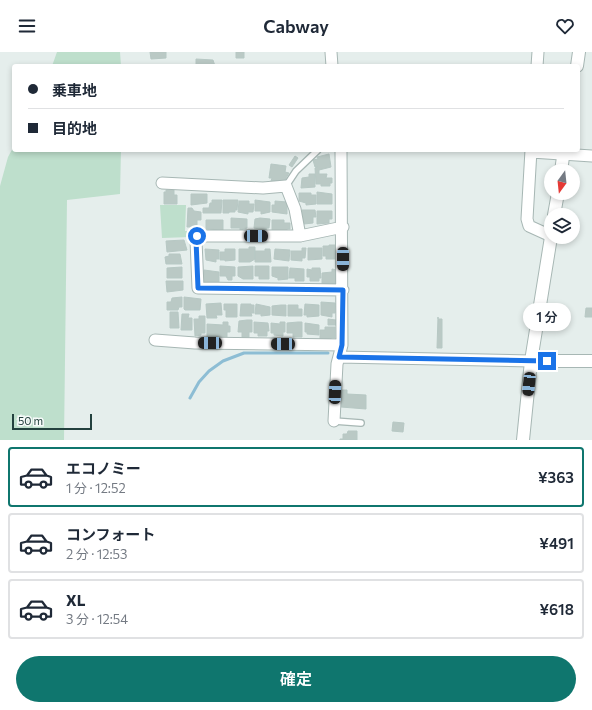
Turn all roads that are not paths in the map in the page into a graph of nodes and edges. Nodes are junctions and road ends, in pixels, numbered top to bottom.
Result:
1 (331, 52) edge
2 (538, 52) edge
3 (579, 52) edge
4 (332, 64) edge
5 (537, 64) edge
6 (577, 64) edge
7 (316, 152) edge
8 (341, 152) edge
9 (531, 152) edge
10 (564, 152) edge
11 (592, 156) edge
12 (562, 164) edge
13 (162, 183) dead end
14 (286, 186) junction
15 (343, 227) junction
16 (544, 234) edge
17 (300, 236) junction
18 (550, 244) edge
19 (343, 290) junction
20 (155, 340) dead end
21 (342, 345) junction
22 (339, 357) junction
23 (531, 361) junction
24 (592, 361) edge
25 (334, 421) joint
26 (361, 423) dead end
27 (523, 440) edge

1 - 4 street
2 - 5 street
3 - 6 street
7 - 14 lane
8 - 15 street
9 - 16 street
10 - 11 street
10 - 12 street
13 - 14 street
14 - 17 street
15 - 17 street
15 - 19 street
17 - 19 street
18 - 23 street
19 - 21 street
20 - 21 street
21 - 22 street
22 - 23 street
22 - 25 street
23 - 24 street
23 - 27 street
25 - 26 lane

